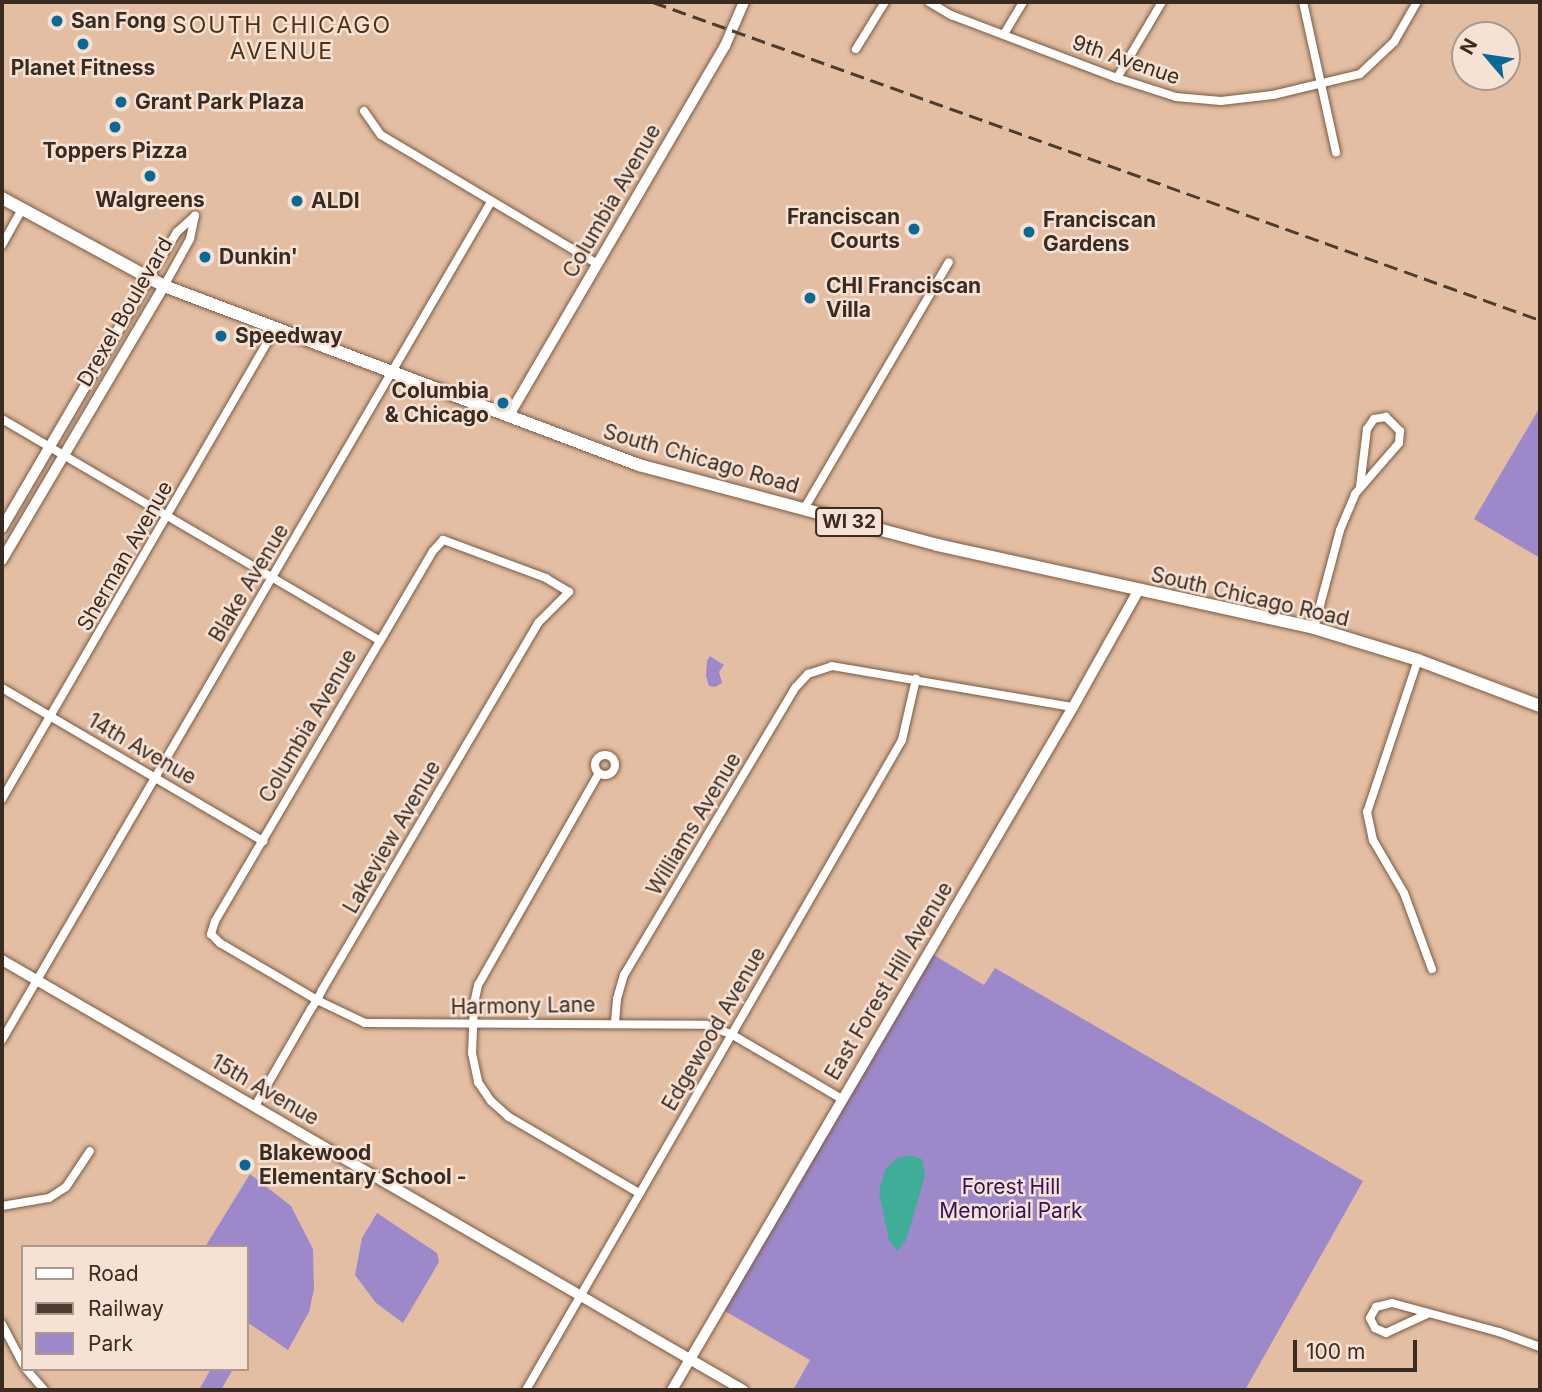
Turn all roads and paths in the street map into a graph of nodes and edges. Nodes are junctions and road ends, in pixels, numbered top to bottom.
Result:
1 (744, 2) edge
2 (885, 2) edge
3 (929, 2) edge
4 (1023, 2) edge
5 (1162, 2) edge
6 (1303, 2) edge
7 (1417, 2) edge
8 (1004, 34) junction
9 (856, 49) dead end
10 (1117, 78) junction
11 (1321, 85) junction
12 (364, 111) dead end
13 (1336, 152) dead end
14 (2, 198) edge
15 (491, 202) junction
16 (22, 209) junction
17 (2, 244) edge
18 (949, 262) dead end
19 (597, 264) junction
20 (148, 279) junction
21 (164, 286) junction
22 (275, 329) junction
23 (394, 373) junction
24 (508, 417) junction
25 (2, 419) edge
26 (49, 448) junction
27 (62, 456) junction
28 (1360, 487) junction
29 (804, 509) junction
30 (168, 517) junction
31 (2, 528) edge
32 (2, 559) edge
33 (273, 578) junction
34 (1138, 591) junction
35 (569, 592) joint
36 (1314, 628) junction
37 (380, 641) junction
38 (1418, 660) junction
39 (916, 679) junction
40 (2, 688) edge
41 (1540, 706) edge
42 (1073, 707) junction
43 (51, 716) junction
44 (599, 773) dead end
45 (154, 776) junction
46 (2, 799) edge
47 (263, 841) junction
48 (211, 934) joint
49 (2, 960) edge
50 (1432, 970) dead end
51 (34, 980) junction
52 (317, 1000) junction
53 (615, 1022) junction
54 (473, 1024) junction
55 (731, 1034) junction
56 (2, 1040) edge
57 (842, 1098) junction
58 (255, 1106) junction
59 (90, 1151) dead end
60 (639, 1194) junction
61 (2, 1206) edge
62 (580, 1296) junction
63 (1427, 1314) junction
64 (2, 1325) edge
65 (1540, 1347) edge
66 (689, 1359) junction
67 (21, 1360) edge
68 (28, 1371) edge
69 (44, 1390) edge
70 (526, 1390) edge
71 (672, 1390) edge
72 (743, 1390) edge

1 - 19 street, Columbia Avenue
2 - 9 street
3 - 8 street, 9th Avenue
4 - 8 street
5 - 10 street
6 - 11 street
7 - 11 street
8 - 10 street, 9th Avenue
10 - 11 street, 9th Avenue
11 - 13 street
12 - 15 street
14 - 16 main road, South Chicago Road / WI 32
15 - 19 street
15 - 23 street, Blake Avenue
16 - 17 street
16 - 20 main road, South Chicago Road / WI 32
18 - 29 street
19 - 24 street, Columbia Avenue
20 - 21 main road, South Chicago Road / WI 32
20 - 21 street, Drexel Boulevard
20 - 26 street, Drexel Boulevard
21 - 22 main road, South Chicago Road / WI 32
21 - 27 street, Drexel Boulevard
22 - 23 main road, South Chicago Road / WI 32
22 - 30 street, Sherman Avenue
23 - 24 main road, South Chicago Road / WI 32
23 - 33 street, Blake Avenue
24 - 29 main road, South Chicago Road / WI 32
25 - 26 street
26 - 27 street
26 - 31 street, Drexel Boulevard
27 - 30 street
27 - 32 street, Drexel Boulevard
28 - 28 street
28 - 36 street
29 - 34 main road, South Chicago Road / WI 32
30 - 33 street
30 - 43 street, Sherman Avenue
33 - 37 street
33 - 45 street, Blake Avenue
34 - 36 main road, South Chicago Road / WI 32
34 - 42 street, East Forest Hill Avenue
35 - 37 street, Columbia Avenue
35 - 52 street, Lakeview Avenue
36 - 38 main road, South Chicago Road / WI 32
37 - 47 street, Columbia Avenue
38 - 41 main road, South Chicago Road / WI 32
38 - 50 street
39 - 42 street
39 - 53 street, Williams Avenue
39 - 55 street, Edgewood Avenue
40 - 43 street, 14th Avenue
42 - 57 street, East Forest Hill Avenue
43 - 45 street, 14th Avenue
43 - 46 street, Sherman Avenue
44 - 54 street
45 - 47 street, 14th Avenue
45 - 51 street, Blake Avenue
47 - 48 street, Columbia Avenue
48 - 52 street, Harmony Lane
49 - 51 street, 15th Avenue
51 - 56 street, Blake Avenue
51 - 58 street, 15th Avenue
52 - 54 street, Harmony Lane
52 - 58 street, Lakeview Avenue
53 - 54 street, Harmony Lane
53 - 55 street, Harmony Lane
54 - 60 street
55 - 57 street, Harmony Lane
55 - 60 street, Edgewood Avenue
57 - 66 street, East Forest Hill Avenue
58 - 62 street, 15th Avenue
59 - 61 street
60 - 62 street, Edgewood Avenue
62 - 66 street, 15th Avenue
62 - 70 street, Edgewood Avenue
63 - 63 street
63 - 65 street
64 - 67 street
66 - 71 street, East Forest Hill Avenue
66 - 72 street, 15th Avenue
68 - 69 street

